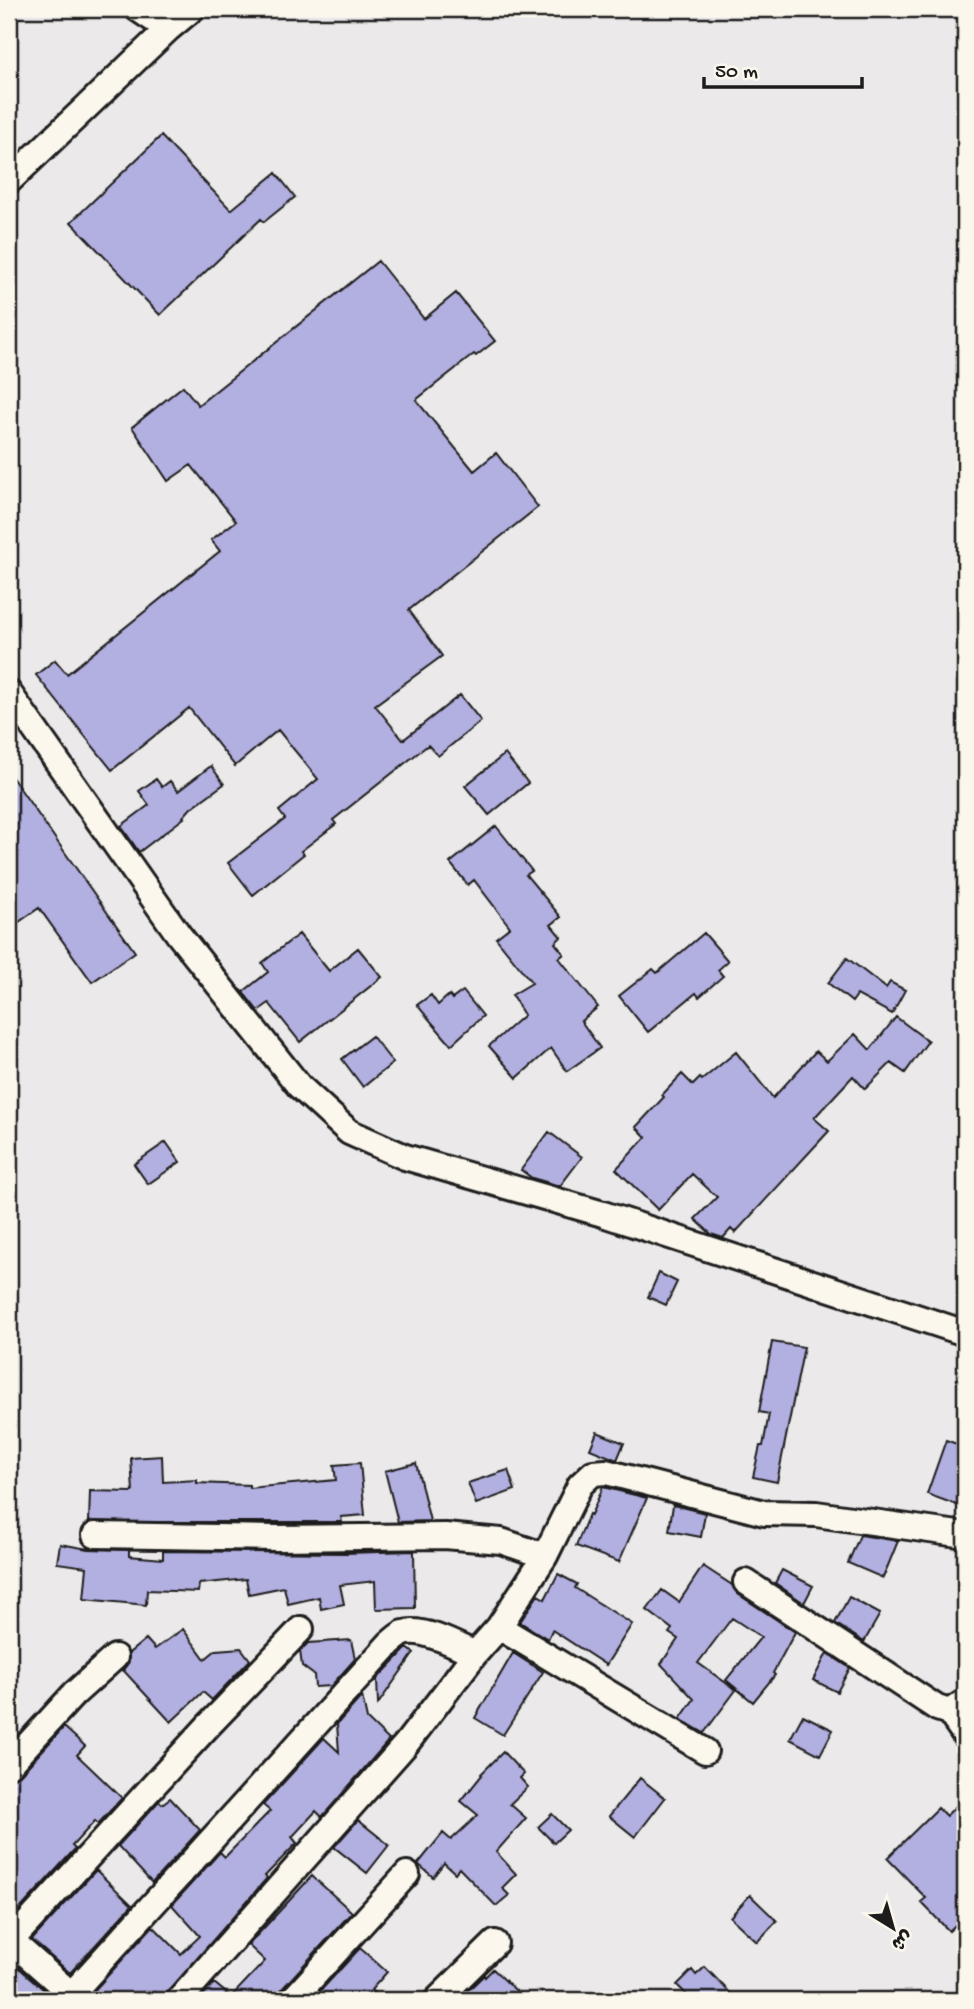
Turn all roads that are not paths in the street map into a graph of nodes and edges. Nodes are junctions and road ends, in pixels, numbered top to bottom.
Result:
1 (138, 9) edge
2 (192, 9) edge
3 (168, 29) junction
4 (9, 181) edge
5 (9, 693) edge
6 (965, 1333) edge
7 (96, 1535) dead end
8 (965, 1535) edge
9 (545, 1556) junction
10 (746, 1582) dead end
11 (499, 1627) junction
12 (301, 1629) dead end
13 (475, 1654) junction
14 (116, 1657) dead end
15 (957, 1707) edge
16 (965, 1735) edge
17 (705, 1751) dead end
18 (9, 1765) edge
19 (407, 1874) dead end
20 (10, 1940) edge
21 (495, 1942) dead end
22 (72, 1998) edge
23 (179, 2000) edge
24 (292, 2000) edge
25 (437, 2000) edge

1 - 3 street
2 - 3 street
3 - 4 street
5 - 6 street
7 - 9 street
8 - 9 street
9 - 11 street
10 - 15 street
11 - 13 street
11 - 17 street
12 - 20 street
13 - 22 street
13 - 23 street
14 - 18 street
15 - 16 street
19 - 24 street
20 - 22 street
21 - 25 street

